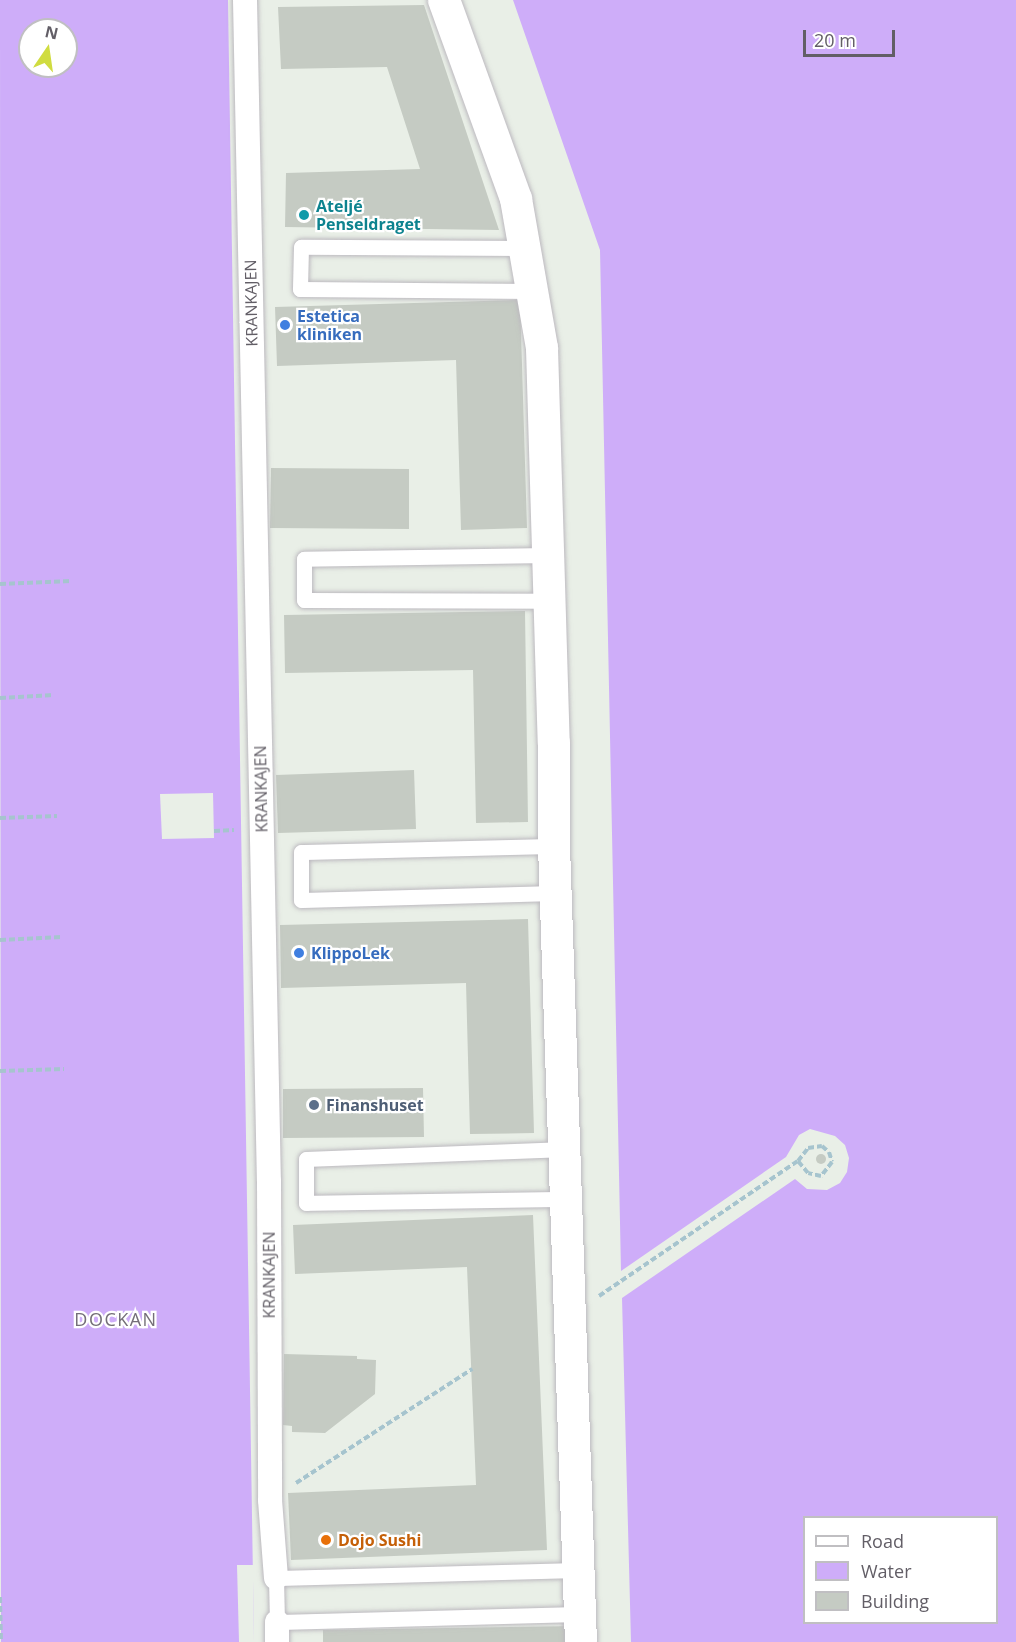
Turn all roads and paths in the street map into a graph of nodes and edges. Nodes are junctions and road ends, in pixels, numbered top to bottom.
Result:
1 (245, 0) edge
2 (444, 0) edge
3 (524, 248) junction
4 (532, 291) junction
5 (548, 555) junction
6 (71, 581) dead end
7 (0, 584) edge
8 (550, 601) junction
9 (54, 696) dead end
10 (0, 698) edge
11 (57, 816) dead end
12 (0, 818) edge
13 (241, 830) dead end
14 (214, 831) dead end
15 (554, 846) junction
16 (556, 893) junction
17 (62, 937) dead end
18 (0, 940) edge
19 (64, 1069) dead end
20 (0, 1071) edge
21 (565, 1149) junction
22 (798, 1161) junction
23 (566, 1199) junction
24 (570, 1306) junction
25 (472, 1370) dead end
26 (270, 1500) junction
27 (579, 1570) junction
28 (276, 1578) junction
29 (0, 1597) edge
30 (580, 1628) edge
31 (277, 1632) edge
32 (1, 1642) edge

1 - 26 street, KRANKAJEN
2 - 3 street, KRANKAJEN
3 - 4 street, KRANKAJEN
3 - 4 lane
4 - 5 street, KRANKAJEN
5 - 8 street, KRANKAJEN
5 - 8 lane
6 - 7 path
8 - 15 street, KRANKAJEN
9 - 10 path
11 - 12 path
13 - 14 path
15 - 16 street, KRANKAJEN
15 - 16 lane
16 - 21 street, KRANKAJEN
17 - 18 path
19 - 20 path
21 - 23 street, KRANKAJEN
21 - 23 lane
22 - 22 path
22 - 24 path
23 - 24 street, KRANKAJEN
24 - 27 street, KRANKAJEN
25 - 26 path
26 - 28 street, KRANKAJEN
27 - 28 lane
27 - 30 street, KRANKAJEN
28 - 31 lane, KRANKAJEN
29 - 32 path
30 - 31 lane, KRANKAJEN

